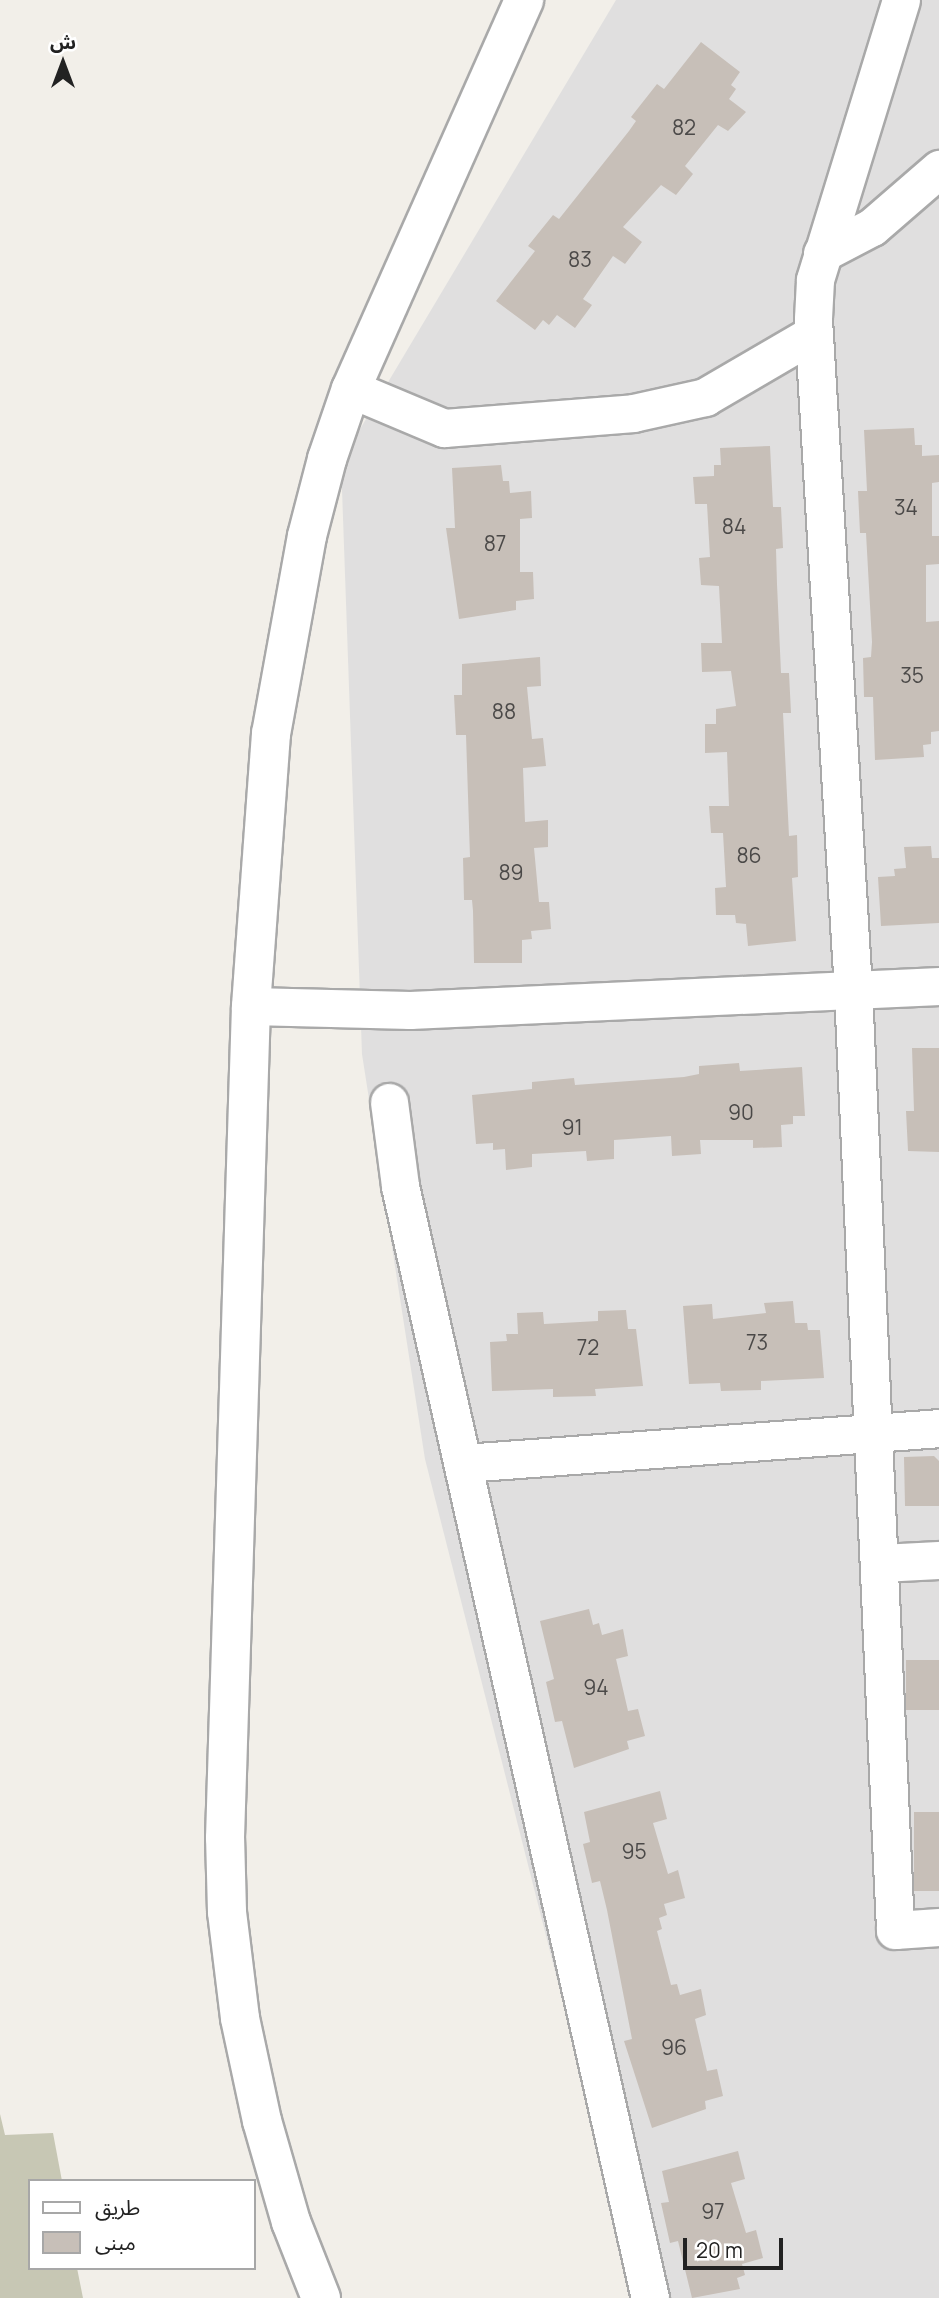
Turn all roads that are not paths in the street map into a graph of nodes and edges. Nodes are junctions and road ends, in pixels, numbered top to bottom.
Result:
1 (524, 0) edge
2 (901, 0) edge
3 (939, 169) edge
4 (822, 253) junction
5 (813, 334) junction
6 (351, 389) junction
7 (939, 986) edge
8 (853, 990) junction
9 (251, 1006) junction
10 (389, 1102) dead end
11 (939, 1428) edge
12 (875, 1434) junction
13 (464, 1463) junction
14 (939, 1560) edge
15 (880, 1563) junction
16 (939, 1927) edge
17 (321, 2298) edge
18 (650, 2298) edge

1 - 6 street
2 - 4 street
3 - 4 street
4 - 5 street
5 - 6 street
5 - 8 street
6 - 9 street
7 - 8 street
8 - 9 street
8 - 12 street
9 - 17 street
10 - 13 street
11 - 12 street
12 - 13 street
12 - 15 street
13 - 18 street
14 - 15 street
15 - 16 street

